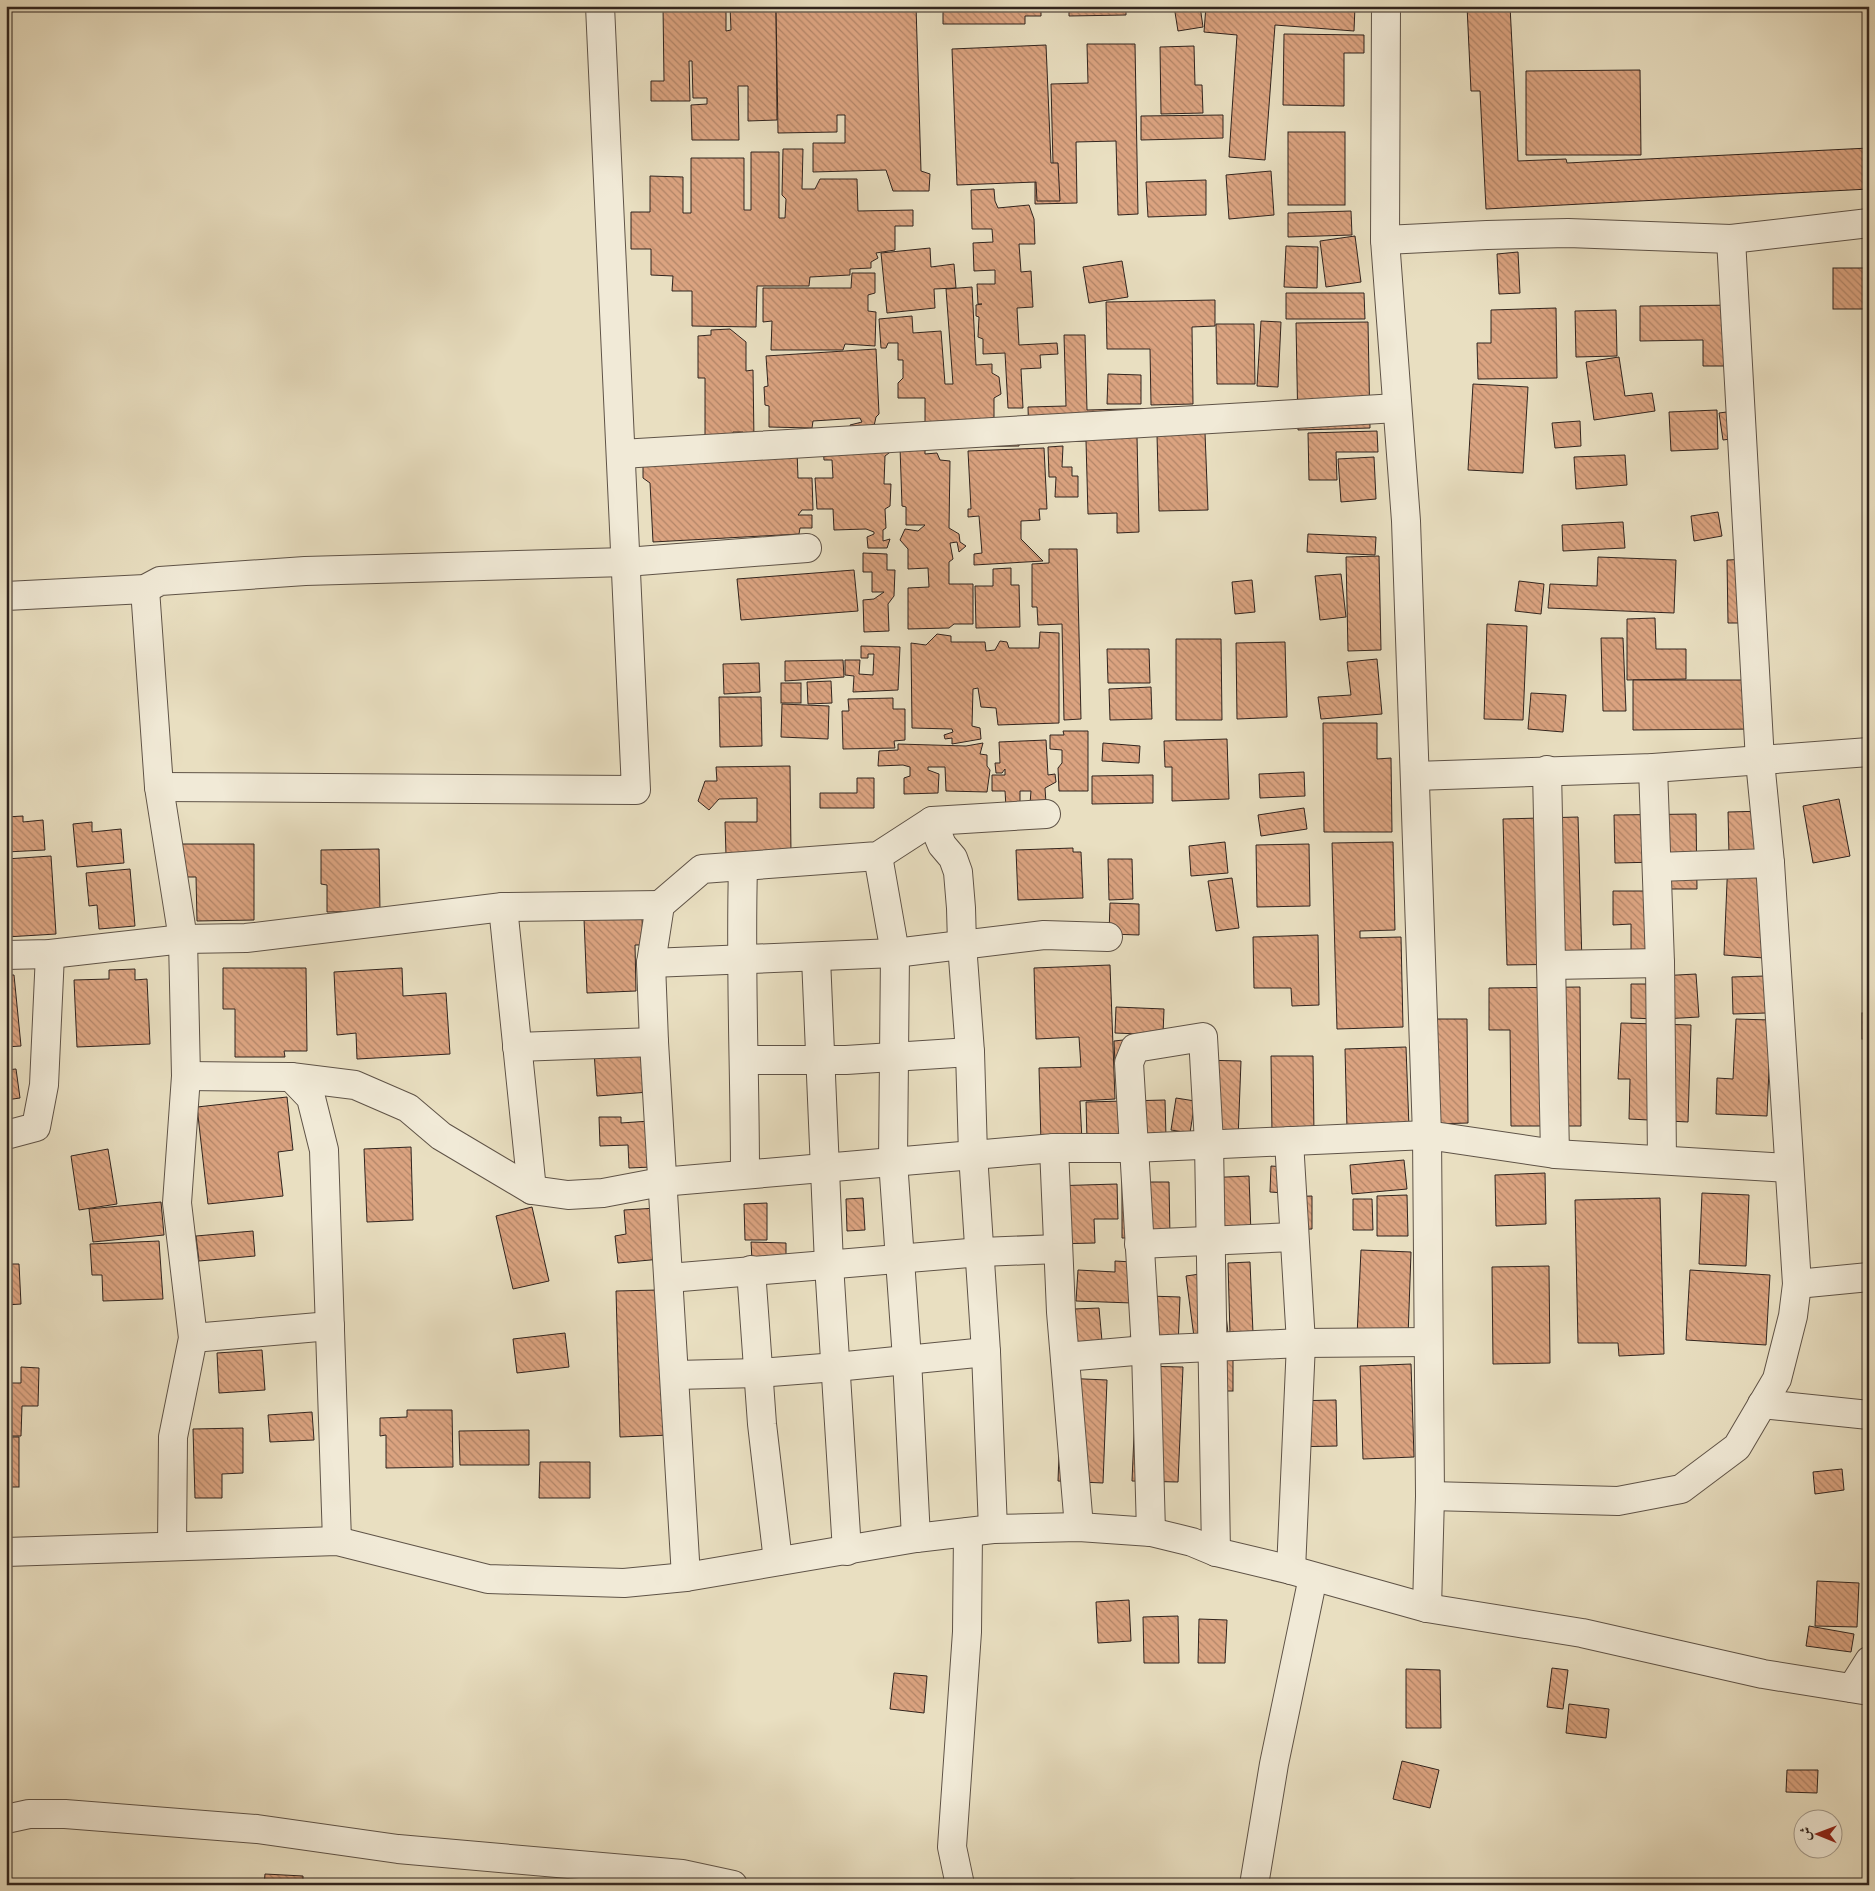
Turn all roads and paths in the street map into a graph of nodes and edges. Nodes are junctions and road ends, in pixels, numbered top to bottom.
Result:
1 (600, 6) edge
2 (1386, 6) edge
3 (1869, 223) edge
4 (1731, 239) junction
5 (1385, 240) junction
6 (1397, 408) junction
7 (620, 454) junction
8 (807, 548) dead end
9 (626, 562) junction
10 (145, 589) junction
11 (6, 596) edge
12 (1869, 752) edge
13 (1760, 761) junction
14 (1653, 768) junction
15 (1547, 770) junction
16 (1415, 776) junction
17 (159, 787) junction
18 (1046, 814) dead end
19 (932, 821) junction
20 (878, 856) junction
21 (1770, 863) junction
22 (743, 867) junction
23 (1657, 867) junction
24 (660, 905) junction
25 (503, 907) junction
26 (1108, 937) dead end
27 (183, 940) junction
28 (962, 944) junction
29 (895, 953) junction
30 (50, 954) junction
31 (6, 955) edge
32 (740, 958) junction
33 (816, 958) junction
34 (652, 963) junction
35 (1660, 963) junction
36 (1550, 965) junction
37 (654, 1042) junction
38 (517, 1046) junction
39 (970, 1052) junction
40 (892, 1057) junction
41 (745, 1060) junction
42 (821, 1060) junction
43 (186, 1076) junction
44 (291, 1077) junction
45 (6, 1135) edge
46 (1427, 1135) junction
47 (1290, 1141) junction
48 (1209, 1143) junction
49 (1054, 1148) junction
50 (1133, 1148) junction
51 (973, 1154) junction
52 (1555, 1154) junction
53 (1662, 1160) junction
54 (893, 1161) junction
55 (825, 1168) junction
56 (1788, 1168) junction
57 (745, 1174) junction
58 (661, 1182) junction
59 (532, 1190) junction
60 (1294, 1237) junction
61 (1211, 1240) junction
62 (1140, 1244) junction
63 (1058, 1249) junction
64 (981, 1252) junction
65 (899, 1258) junction
66 (829, 1264) junction
67 (751, 1270) junction
68 (1869, 1277) edge
69 (669, 1278) junction
70 (1797, 1284) junction
71 (330, 1326) junction
72 (193, 1338) junction
73 (1428, 1342) junction
74 (1301, 1343) junction
75 (1213, 1348) junction
76 (1146, 1350) junction
77 (986, 1352) junction
78 (1066, 1357) junction
79 (908, 1359) junction
80 (836, 1367) junction
81 (759, 1373) junction
82 (675, 1375) junction
83 (1762, 1404) junction
84 (1869, 1416) edge
85 (1430, 1496) junction
86 (1079, 1527) junction
87 (980, 1530) junction
88 (1151, 1532) junction
89 (916, 1538) junction
90 (337, 1541) junction
91 (172, 1546) junction
92 (6, 1552) edge
93 (847, 1552) junction
94 (1216, 1552) junction
95 (778, 1561) junction
96 (1302, 1573) junction
97 (686, 1577) junction
98 (1427, 1608) junction
99 (1869, 1661) edge
100 (1860, 1689) edge
101 (6, 1819) edge
102 (734, 1885) edge
103 (960, 1885) edge
104 (1254, 1885) edge

1 - 7 street
2 - 5 street
3 - 4 street
4 - 5 street
4 - 13 street
5 - 6 street
6 - 7 street
6 - 16 street
7 - 9 street
8 - 9 street
9 - 10 street
9 - 17 street
10 - 11 street
10 - 17 street
12 - 13 street
13 - 14 street
13 - 21 street
14 - 15 street
14 - 23 street
15 - 16 street
15 - 36 street
16 - 46 street
17 - 27 street
18 - 19 street
19 - 20 street
19 - 28 street
20 - 22 street
20 - 29 street
21 - 23 street
21 - 56 street
22 - 24 street
22 - 32 street
23 - 35 street
24 - 25 street
24 - 34 street
25 - 27 street
25 - 38 street
26 - 28 street
27 - 30 street
27 - 43 street
28 - 29 street
28 - 39 street
29 - 33 street
29 - 40 street
30 - 31 street
30 - 45 street
32 - 33 street
32 - 34 street
32 - 41 street
33 - 42 street
34 - 37 street
35 - 36 street
35 - 53 street
36 - 52 street
37 - 38 street
37 - 58 street
38 - 59 street
39 - 40 street
39 - 51 street
40 - 42 street
40 - 54 street
41 - 42 street
41 - 57 street
42 - 55 street
43 - 44 street
43 - 72 street
44 - 59 street
44 - 71 street
46 - 47 street
46 - 52 street
46 - 73 street
47 - 48 street
47 - 60 street
48 - 50 street
48 - 50 street
48 - 61 street
49 - 50 street
49 - 51 street
49 - 63 street
50 - 62 street
51 - 54 street
51 - 64 street
52 - 53 street
53 - 56 street
54 - 55 street
54 - 65 street
55 - 57 street
55 - 66 street
56 - 70 street
57 - 58 street
58 - 59 street
58 - 69 street
60 - 61 street
60 - 74 street
61 - 62 street
61 - 75 street
62 - 76 street
63 - 64 street
63 - 78 street
64 - 65 street
64 - 77 street
65 - 66 street
65 - 79 street
66 - 67 street
66 - 80 street
67 - 69 street
67 - 81 street
68 - 70 street
69 - 82 street
70 - 83 street
71 - 72 street
71 - 90 street
72 - 91 street
73 - 74 street
73 - 85 street
74 - 75 street
74 - 96 street
75 - 76 street
75 - 94 street
76 - 78 street
76 - 88 street
77 - 79 street
77 - 87 street
78 - 86 street
79 - 80 street
79 - 89 street
80 - 81 street
80 - 93 street
81 - 82 street
81 - 95 street
82 - 97 street
83 - 84 street
83 - 85 street
85 - 98 street
86 - 87 street
86 - 88 street
87 - 89 street
87 - 103 street
88 - 94 street
89 - 93 street
90 - 91 street
90 - 97 street
91 - 92 street
93 - 95 street
94 - 96 street
95 - 97 street
96 - 98 street
96 - 104 street
98 - 100 street
99 - 100 street
101 - 102 street

